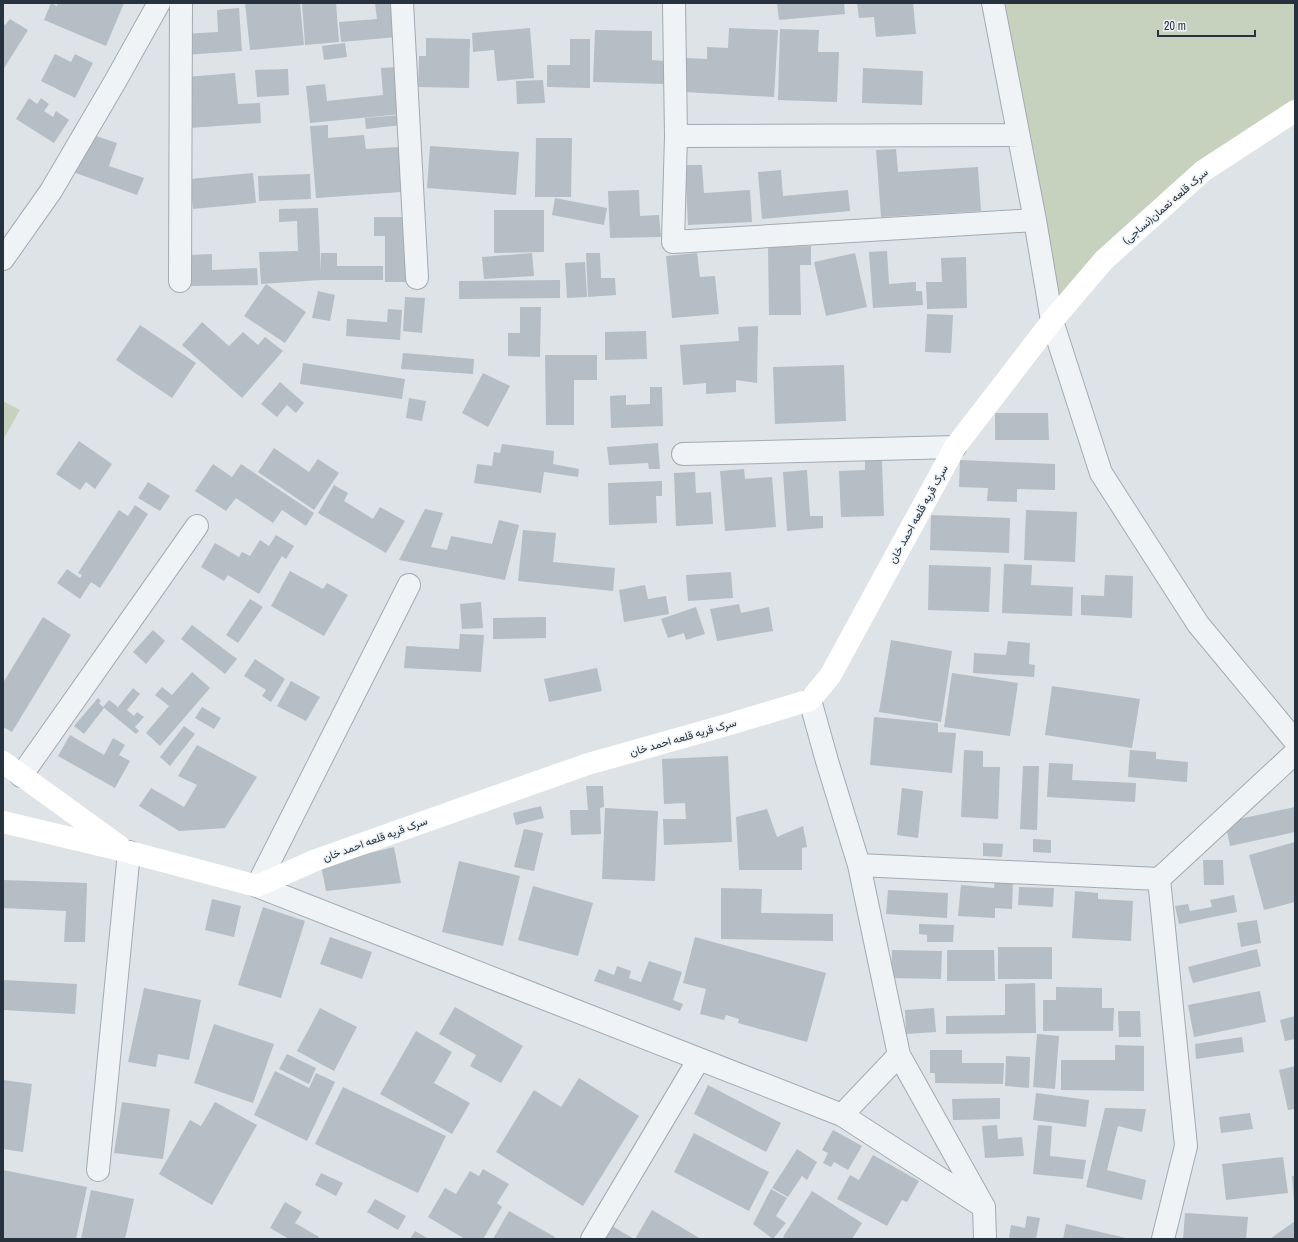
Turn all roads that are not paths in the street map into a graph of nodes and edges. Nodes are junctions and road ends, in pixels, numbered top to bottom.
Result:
1 (160, 3) edge
2 (181, 3) edge
3 (402, 3) edge
4 (674, 3) edge
5 (993, 3) edge
6 (1295, 111) edge
7 (676, 136) junction
8 (1018, 136) junction
9 (1035, 220) junction
10 (3, 259) edge
11 (417, 278) dead end
12 (180, 281) dead end
13 (1052, 321) junction
14 (955, 447) junction
15 (683, 454) dead end
16 (197, 526) dead end
17 (409, 585) dead end
18 (810, 700) junction
19 (1295, 741) edge
20 (1295, 753) edge
21 (3, 762) edge
22 (22, 776) junction
23 (3, 822) edge
24 (128, 852) junction
25 (859, 865) junction
26 (1159, 879) junction
27 (257, 886) junction
28 (899, 1055) junction
29 (699, 1059) junction
30 (842, 1115) junction
31 (98, 1170) dead end
32 (984, 1206) junction
33 (592, 1239) edge
34 (985, 1239) edge
35 (1163, 1239) edge

1 - 10 street
2 - 12 street
3 - 11 street
4 - 7 street
5 - 8 street
6 - 13 street, سرک قلعه نعمان(نساجی)
7 - 8 street
7 - 9 street
8 - 9 street
9 - 13 street
13 - 14 street, سرک قریه قلعه احمد خان
13 - 19 street
14 - 15 street
14 - 18 street, سرک قریه قلعه احمد خان
16 - 22 street
17 - 27 street
18 - 25 street
18 - 27 street, سرک قریه قلعه احمد خان
20 - 26 street
21 - 22 street
22 - 24 street
23 - 24 street
24 - 27 street
24 - 31 street
25 - 26 street
25 - 28 street
26 - 35 street
27 - 29 street
28 - 30 street
28 - 32 street
29 - 30 street
29 - 33 street
30 - 32 street
32 - 34 street

